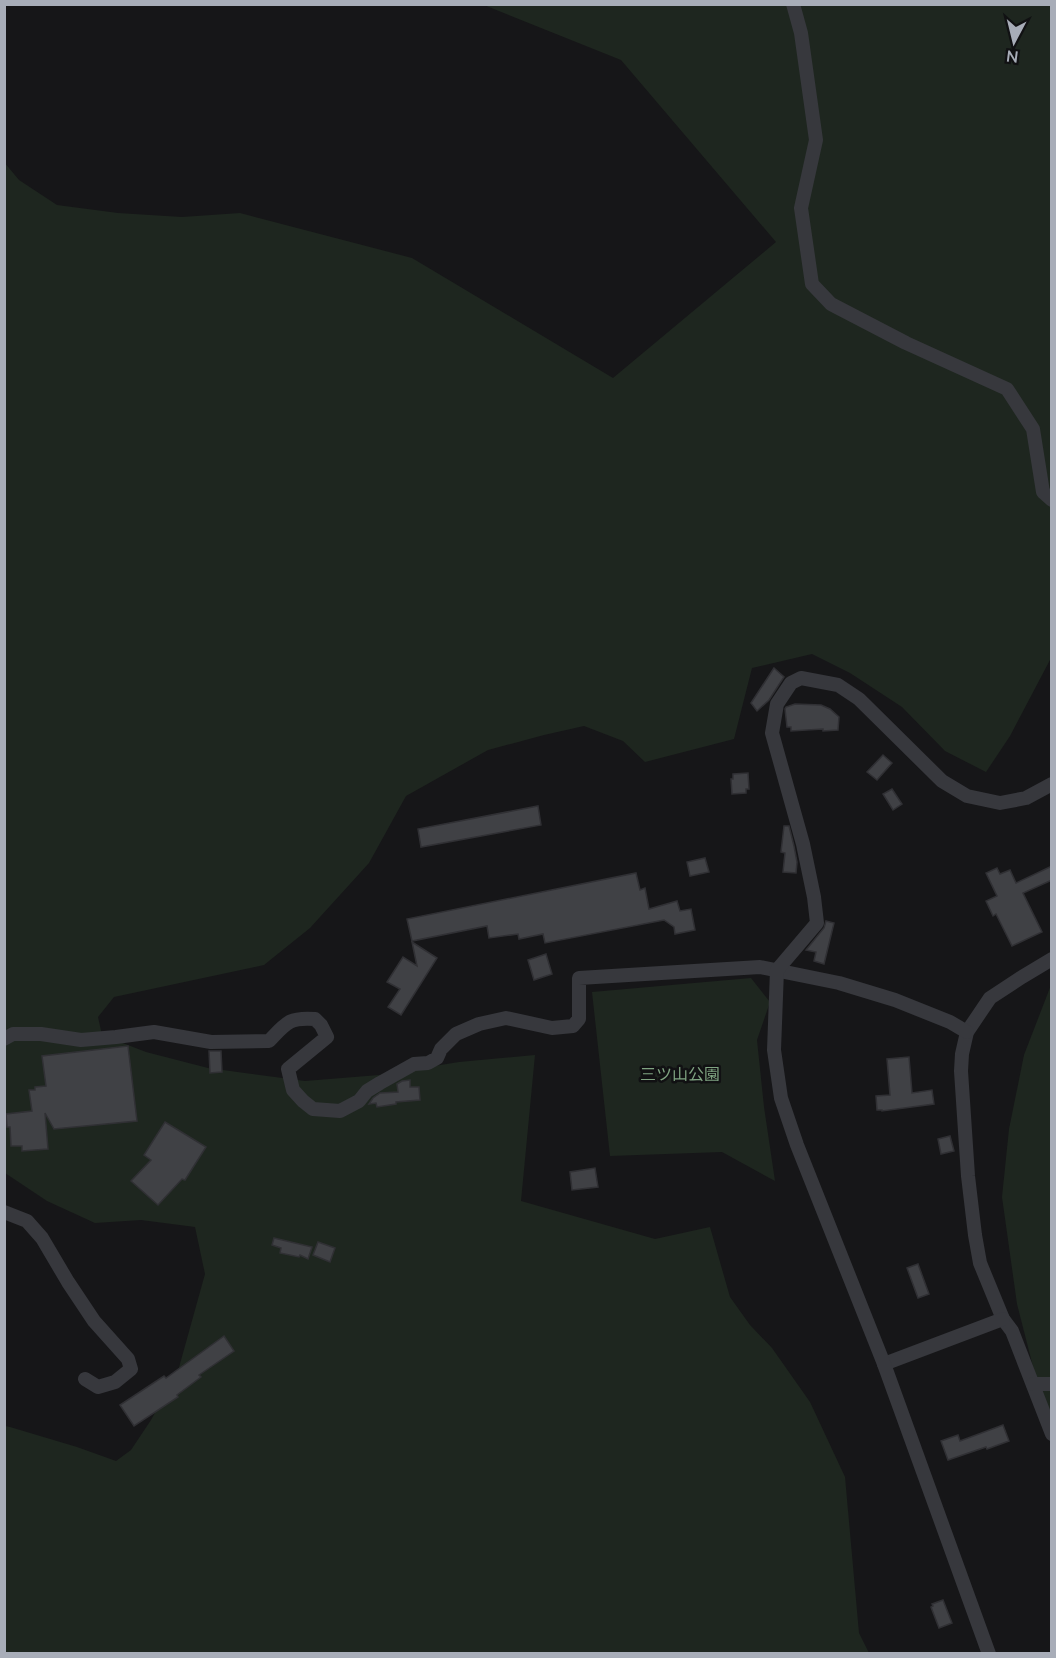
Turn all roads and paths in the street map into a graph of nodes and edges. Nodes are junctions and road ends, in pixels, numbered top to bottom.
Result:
1 (793, 4) edge
2 (1052, 500) edge
3 (1052, 784) edge
4 (1052, 960) edge
5 (777, 970) junction
6 (967, 1032) junction
7 (4, 1039) edge
8 (4, 1212) edge
9 (1003, 1319) junction
10 (884, 1364) junction
11 (85, 1379) dead end
12 (1033, 1384) junction
13 (1052, 1384) edge
14 (1052, 1434) edge
15 (990, 1653) edge

1 - 2 street
3 - 5 street
4 - 6 street
5 - 6 street
5 - 7 street
5 - 10 street
6 - 9 street
8 - 11 street
9 - 10 street
9 - 12 street
10 - 15 street
12 - 13 street
12 - 14 street

